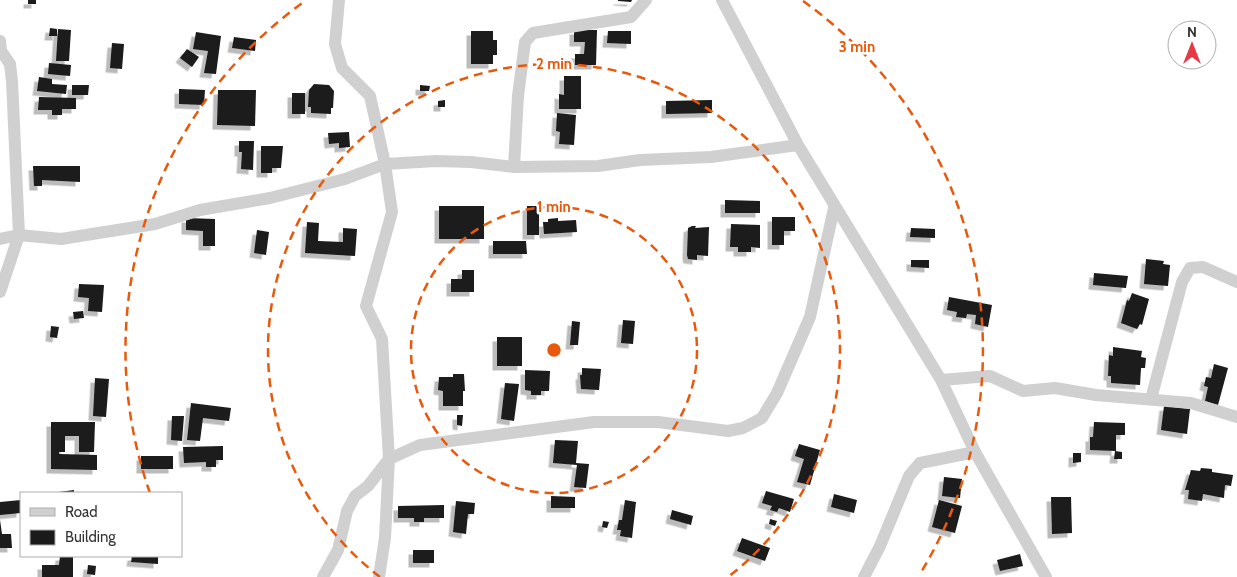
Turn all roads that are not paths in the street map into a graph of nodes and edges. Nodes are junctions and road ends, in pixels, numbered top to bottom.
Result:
1 (339, 0) edge
2 (646, 0) edge
3 (722, 0) edge
4 (0, 48) edge
5 (798, 145) junction
6 (385, 164) junction
7 (514, 167) junction
8 (834, 208) junction
9 (19, 235) junction
10 (0, 239) edge
11 (1237, 282) edge
12 (0, 292) edge
13 (941, 380) junction
14 (1151, 399) junction
15 (1237, 416) edge
16 (975, 452) junction
17 (389, 460) junction
18 (323, 577) edge
19 (379, 577) edge
20 (864, 577) edge
21 (1046, 577) edge

1 - 6 street
2 - 7 street
3 - 5 street
4 - 9 street
5 - 7 street
5 - 8 street
6 - 7 street
6 - 9 street
6 - 17 street
8 - 13 street
8 - 17 street
9 - 10 street
9 - 12 street
11 - 14 street
13 - 14 street
13 - 16 street
14 - 15 street
16 - 20 street
16 - 21 street
17 - 18 street
17 - 19 street

